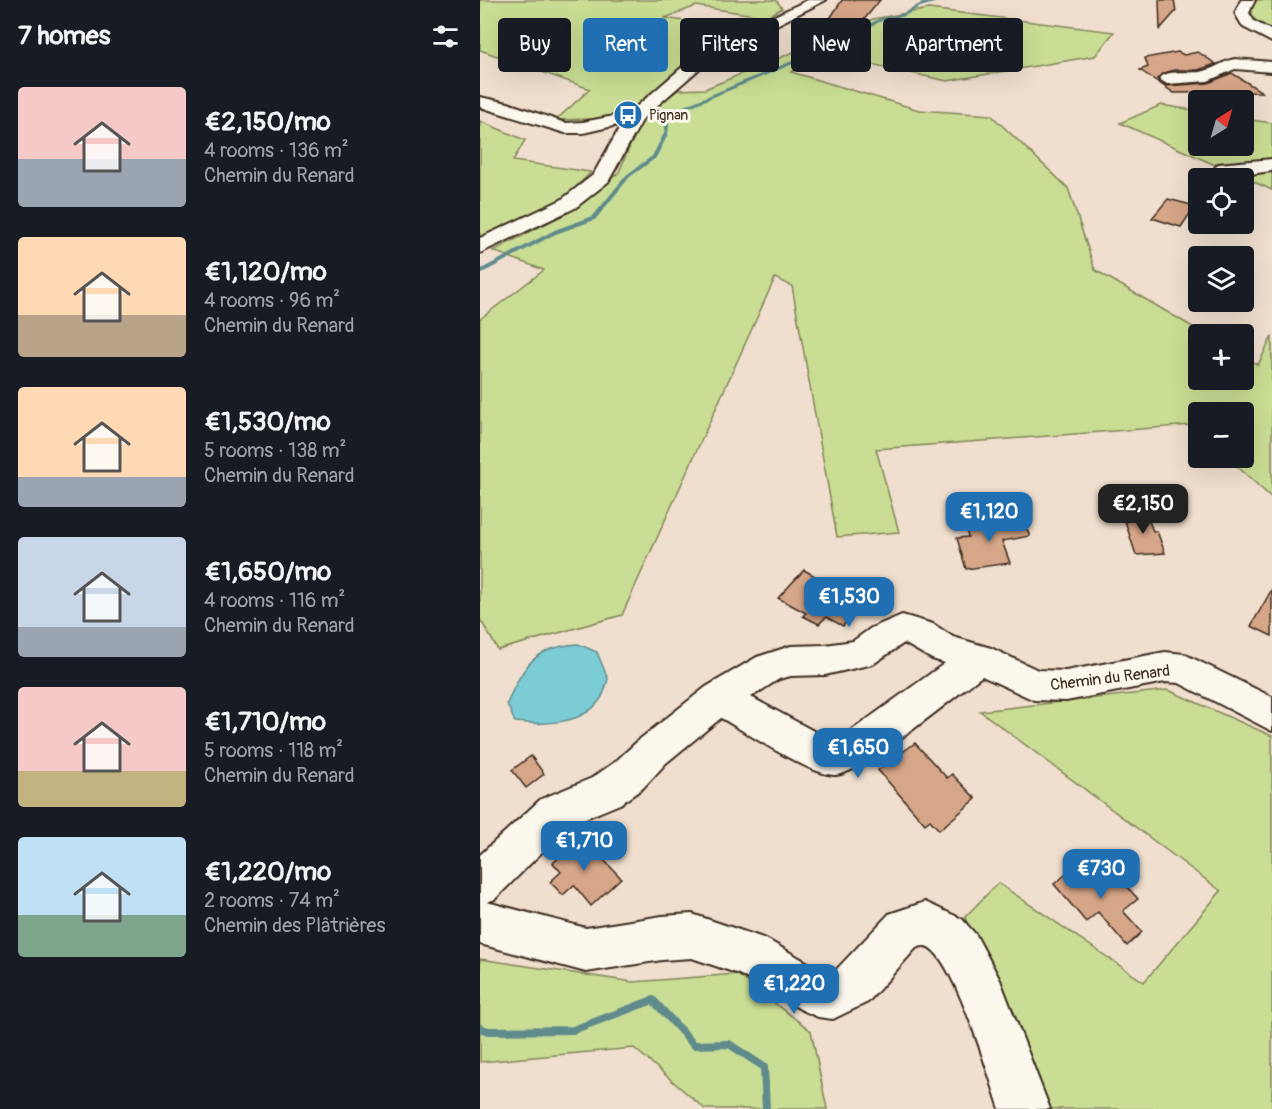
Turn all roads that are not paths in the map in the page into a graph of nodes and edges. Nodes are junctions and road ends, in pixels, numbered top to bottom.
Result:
1 (819, 0) edge
2 (1248, 0) edge
3 (1272, 37) edge
4 (1272, 67) edge
5 (1167, 79) dead end
6 (480, 102) edge
7 (635, 118) junction
8 (1272, 165) edge
9 (1250, 168) edge
10 (480, 246) edge
11 (979, 658) junction
12 (719, 698) junction
13 (1272, 715) edge
14 (480, 884) edge
15 (480, 922) edge
16 (1025, 1109) edge

1 - 7 street
2 - 3 street
4 - 5 street
6 - 7 street
7 - 10 street
8 - 9 street
11 - 12 street, Chemin du Renard
11 - 12 street
11 - 13 street, Chemin du Renard
12 - 14 street, Chemin du Renard
15 - 16 street

